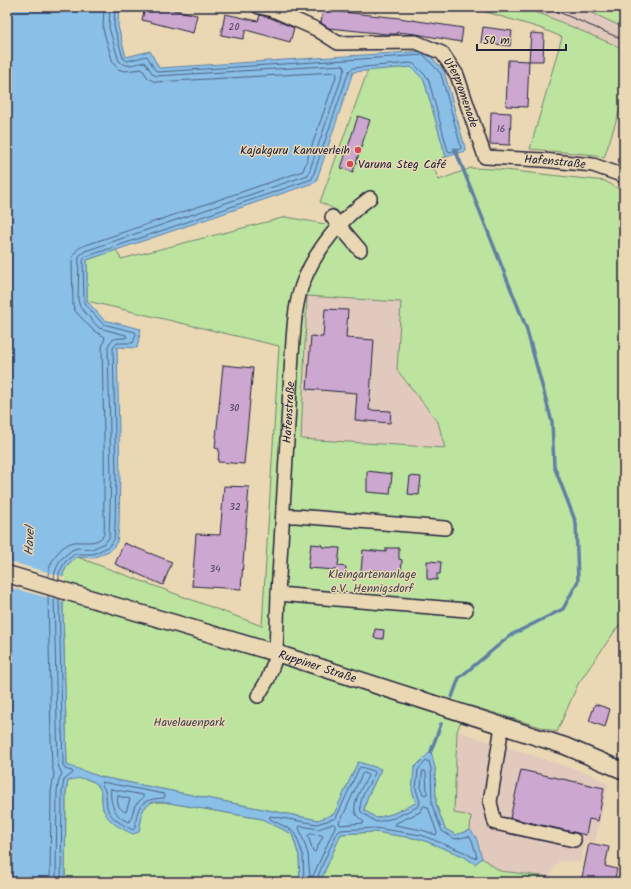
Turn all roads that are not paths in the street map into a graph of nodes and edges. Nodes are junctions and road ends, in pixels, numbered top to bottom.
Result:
1 (259, 7) edge
2 (485, 157) joint
3 (624, 176) edge
4 (370, 198) dead end
5 (335, 221) junction
6 (360, 250) dead end
7 (283, 516) junction
8 (445, 528) dead end
9 (7, 574) edge
10 (278, 594) junction
11 (466, 610) dead end
12 (276, 653) junction
13 (258, 696) dead end
14 (502, 726) junction
15 (624, 771) edge
16 (574, 840) dead end

1 - 2 street, Uferpromenade
2 - 3 street, Hafenstraße
4 - 5 street, Hafenstraße
5 - 6 street
5 - 7 street, Hafenstraße
7 - 8 street
7 - 10 street, Hafenstraße
9 - 12 main road, Ruppiner Straße
10 - 11 street
10 - 12 street, Hafenstraße
12 - 13 street, Hafenstraße
12 - 14 main road, Ruppiner Straße
14 - 15 main road, Ruppiner Straße
14 - 16 street

